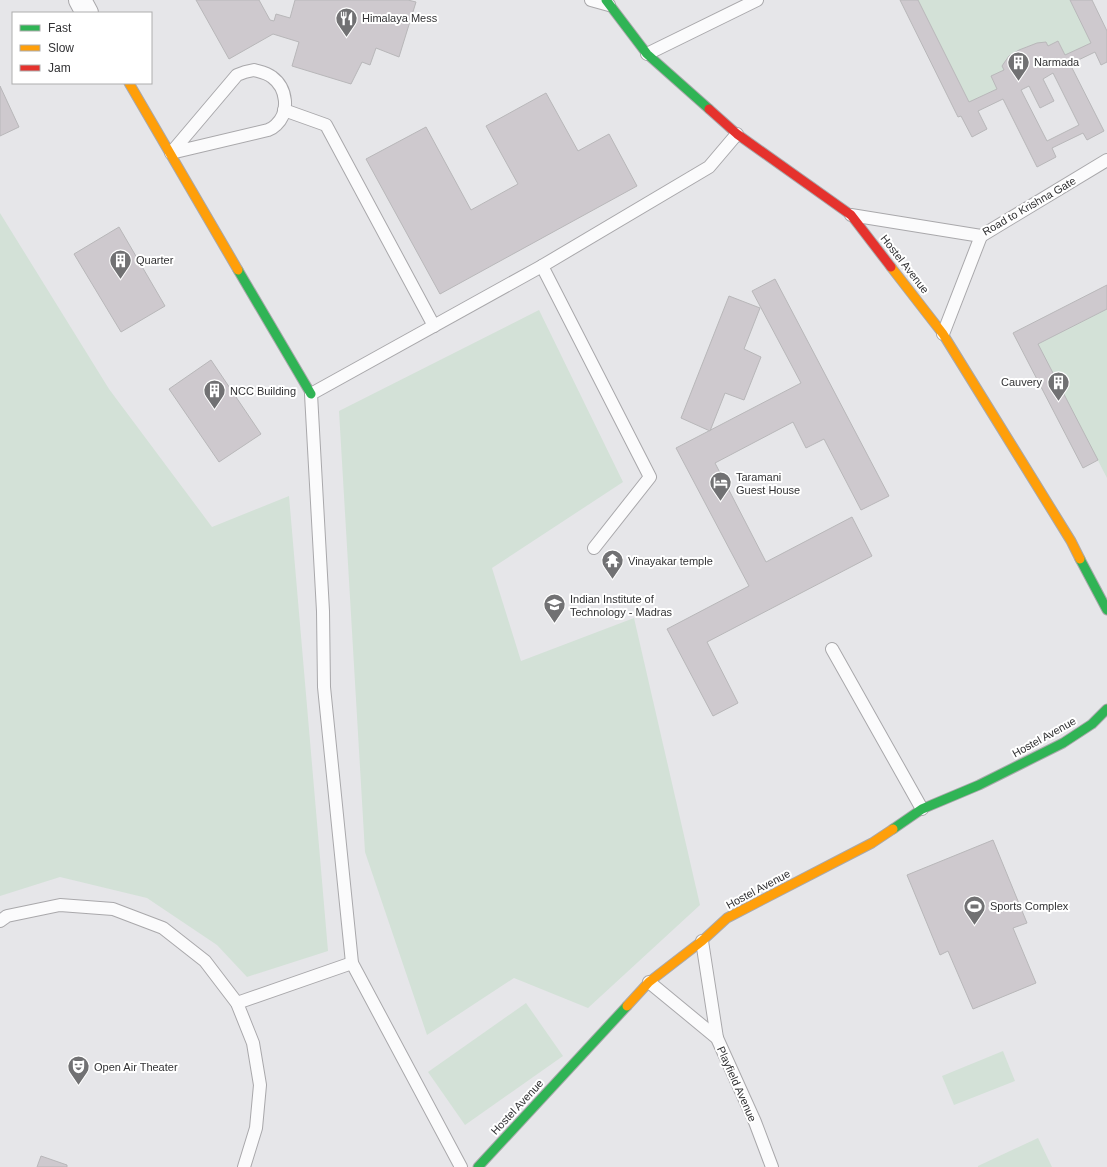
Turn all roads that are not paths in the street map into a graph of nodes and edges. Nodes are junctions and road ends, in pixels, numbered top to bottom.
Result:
1 (80, 0) edge
2 (591, 0) edge
3 (757, 0) edge
4 (607, 3) edge
5 (86, 12) edge
6 (647, 54) junction
7 (130, 84) edge
8 (284, 110) junction
9 (738, 134) junction
10 (171, 153) junction
11 (1107, 160) edge
12 (851, 215) junction
13 (981, 236) junction
14 (542, 266) junction
15 (434, 326) junction
16 (944, 334) junction
17 (311, 394) junction
18 (594, 548) dead end
19 (1107, 610) edge
20 (832, 649) dead end
21 (1107, 709) edge
22 (922, 809) junction
23 (0, 921) edge
24 (702, 941) junction
25 (352, 963) junction
26 (649, 982) junction
27 (237, 1003) junction
28 (717, 1038) junction
29 (244, 1167) edge
30 (461, 1167) edge
31 (478, 1167) edge
32 (772, 1167) edge

1 - 5 street
2 - 4 lane
3 - 6 lane
4 - 6 street, Hostel Avenue
6 - 9 street, Hostel Avenue
7 - 10 street
8 - 10 lane
8 - 10 lane
8 - 15 lane
9 - 12 street, Hostel Avenue
9 - 14 lane
10 - 17 street
11 - 13 lane, Road to Krishna Gate
12 - 13 lane, Road to Krishna Gate
12 - 16 street, Hostel Avenue
13 - 16 lane
14 - 15 lane
14 - 18 lane
15 - 17 lane
16 - 19 street, Hostel Avenue
17 - 25 lane
20 - 22 lane
21 - 22 street, Hostel Avenue
22 - 24 street, Hostel Avenue
23 - 27 lane
24 - 26 street, Hostel Avenue
24 - 28 lane
25 - 27 lane
25 - 30 lane
26 - 28 lane, Playfield Avenue
26 - 31 street, Hostel Avenue
27 - 29 lane
28 - 32 lane, Playfield Avenue

